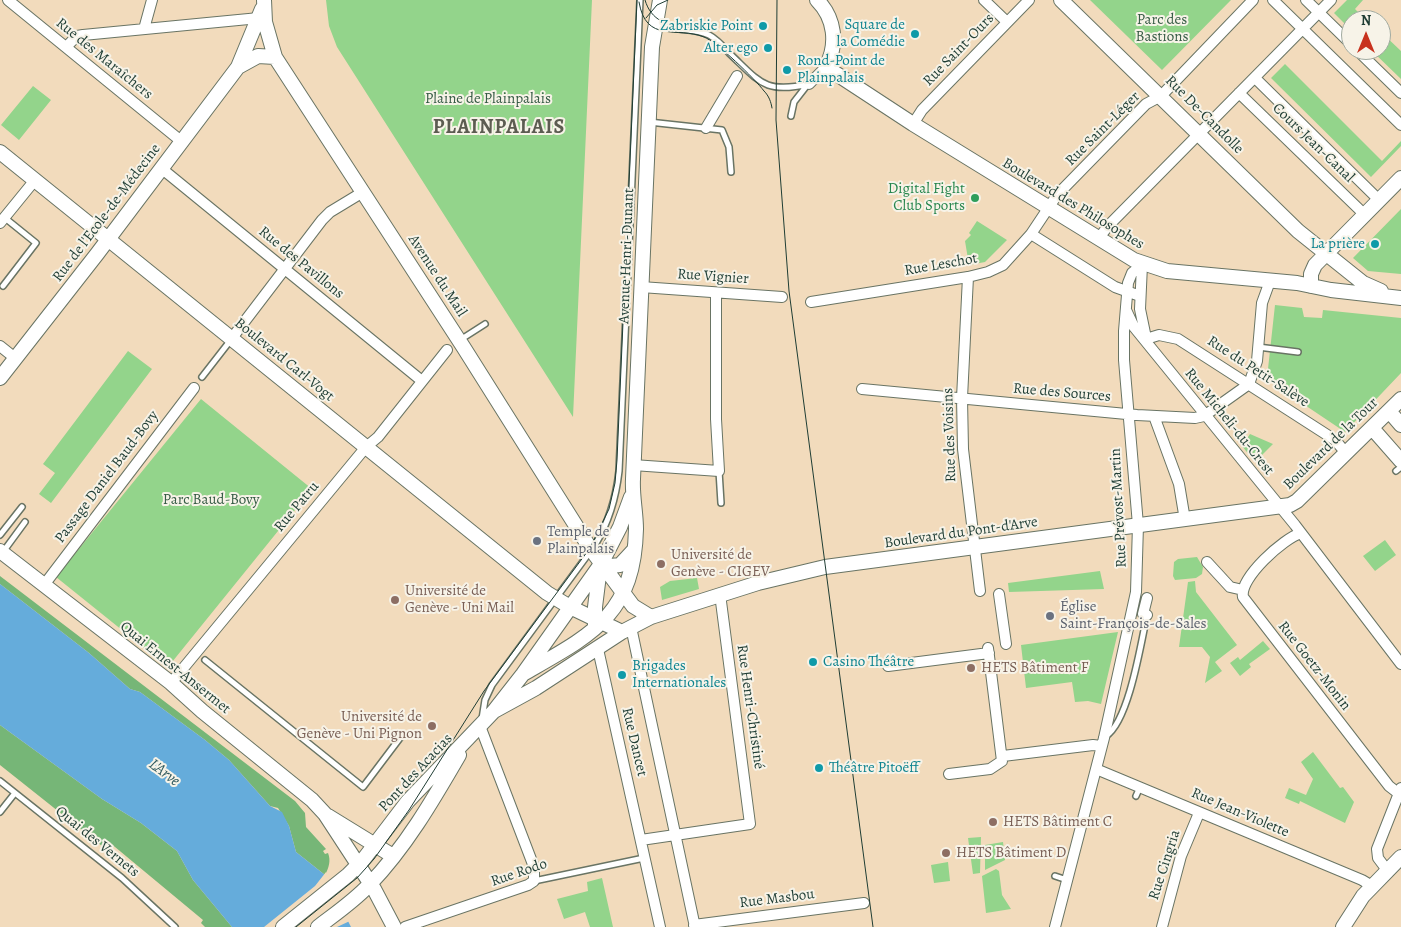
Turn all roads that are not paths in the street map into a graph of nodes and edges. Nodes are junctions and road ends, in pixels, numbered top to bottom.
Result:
1 (8, 0) edge
2 (152, 0) edge
3 (640, 0) edge
4 (660, 0) edge
5 (984, 0) edge
6 (1029, 0) edge
7 (1060, 0) edge
8 (1253, 0) edge
9 (1273, 0) edge
10 (1306, 0) edge
11 (1331, 0) edge
12 (264, 2) edge
13 (822, 3) edge
14 (1319, 12) junction
15 (259, 18) junction
16 (1007, 22) junction
17 (656, 23) junction
18 (144, 29) junction
19 (1302, 29) junction
20 (1341, 34) edge
21 (66, 47) junction
22 (275, 56) junction
23 (1367, 60) edge
24 (238, 67) junction
25 (826, 67) junction
26 (736, 76) dead end
27 (1255, 78) junction
28 (809, 84) junction
29 (1401, 93) edge
30 (1239, 94) junction
31 (1161, 96) junction
32 (791, 116) dead end
33 (649, 122) junction
34 (913, 124) junction
35 (1401, 125) edge
36 (706, 128) junction
37 (1199, 134) junction
38 (181, 141) junction
39 (0, 152) edge
40 (162, 168) junction
41 (732, 172) dead end
42 (1401, 178) edge
43 (34, 180) junction
44 (363, 192) junction
45 (1379, 200) junction
46 (1049, 209) junction
47 (1365, 215) junction
48 (2, 220) edge
49 (1030, 234) junction
50 (109, 239) junction
51 (1098, 239) junction
52 (1324, 254) junction
53 (1142, 264) junction
54 (285, 269) junction
55 (968, 277) junction
56 (1270, 281) junction
57 (3, 286) dead end
58 (1311, 286) junction
59 (641, 288) junction
60 (1126, 292) junction
61 (716, 293) junction
62 (1140, 296) junction
63 (782, 297) dead end
64 (1396, 297) edge
65 (810, 302) dead end
66 (1126, 308) junction
67 (485, 324) dead end
68 (232, 338) junction
69 (1146, 339) junction
70 (460, 340) junction
71 (0, 346) edge
72 (1258, 347) junction
73 (447, 350) dead end
74 (1298, 352) dead end
75 (15, 358) junction
76 (202, 377) dead end
77 (0, 378) edge
78 (422, 381) junction
79 (1249, 384) junction
80 (194, 388) dead end
81 (862, 389) dead end
82 (962, 398) junction
83 (1401, 398) edge
84 (1389, 412) junction
85 (1128, 414) junction
86 (1154, 416) junction
87 (1204, 416) junction
88 (1401, 425) edge
89 (1372, 428) junction
90 (366, 447) junction
91 (1346, 453) junction
92 (633, 465) junction
93 (1399, 466) edge
94 (1401, 467) edge
95 (719, 471) junction
96 (632, 491) junction
97 (721, 503) dead end
98 (22, 507) dead end
99 (1281, 508) junction
100 (1185, 520) junction
101 (25, 522) dead end
102 (1138, 525) junction
103 (1301, 533) junction
104 (0, 535) edge
105 (634, 545) junction
106 (974, 548) junction
107 (592, 550) junction
108 (1, 552) edge
109 (1207, 562) dead end
110 (601, 564) junction
111 (44, 585) junction
112 (1243, 590) junction
113 (980, 591) dead end
114 (720, 594) junction
115 (1000, 594) dead end
116 (623, 595) junction
117 (552, 596) junction
118 (1147, 598) dead end
119 (570, 607) junction
120 (1148, 615) joint
121 (651, 617) junction
122 (598, 623) junction
123 (627, 629) junction
124 (577, 641) junction
125 (1006, 644) dead end
126 (598, 650) junction
127 (205, 660) dead end
128 (1401, 664) edge
129 (888, 666) dead end
130 (523, 674) junction
131 (176, 687) junction
132 (494, 711) junction
133 (480, 726) junction
134 (403, 734) dead end
135 (467, 741) junction
136 (1102, 742) junction
137 (1002, 756) junction
138 (1096, 768) junction
139 (949, 774) dead end
140 (0, 781) edge
141 (1400, 790) edge
142 (15, 793) junction
143 (0, 812) edge
144 (1199, 812) junction
145 (325, 814) junction
146 (675, 836) junction
147 (641, 840) junction
148 (374, 846) junction
149 (393, 856) junction
150 (1401, 857) edge
151 (644, 858) junction
152 (358, 865) junction
153 (1387, 870) junction
154 (1055, 876) dead end
155 (1067, 880) junction
156 (534, 881) junction
157 (370, 884) junction
158 (1372, 886) junction
159 (864, 903) dead end
160 (694, 926) edge
161 (174, 927) edge
162 (283, 927) edge
163 (318, 927) edge
164 (394, 927) edge
165 (405, 927) edge
166 (660, 927) edge
167 (1055, 927) edge
168 (1162, 927) edge
169 (1343, 927) edge

1 - 21 street, Rue des Maraîchers
2 - 18 street
3 - 107 lane
4 - 17 main road, Avenue Henri-Dunant
5 - 16 street
6 - 16 street, Rue Saint-Ours
7 - 31 main road, Rue De-Candolle
8 - 31 street, Rue Saint-Léger
9 - 19 street
10 - 14 street
11 - 14 street
12 - 15 main road
12 - 22 main road, Avenue du Mail
13 - 25 main road
14 - 19 street
14 - 20 street
15 - 18 street
15 - 24 main road
16 - 34 street, Rue Saint-Ours
17 - 28 lane
17 - 33 main road, Avenue Henri-Dunant
18 - 21 street
19 - 27 street
19 - 35 street
21 - 38 street, Rue des Maraîchers
22 - 24 main road
22 - 44 main road, Avenue du Mail
23 - 29 street
24 - 38 main road, Rue de l'Ecole-de-Médecine
25 - 28 street
25 - 34 main road, Boulevard des Philosophes
26 - 36 street
27 - 30 street
27 - 45 street, Cours Jean-Canal
28 - 32 lane
30 - 37 street
30 - 47 street, Cours Jean-Canal
31 - 37 main road, Rue De-Candolle
31 - 46 street, Rue Saint-Léger
33 - 36 lane
33 - 59 main road, Avenue Henri-Dunant
34 - 46 main road, Boulevard des Philosophes
36 - 41 lane
37 - 51 street
37 - 52 main road, Rue De-Candolle
38 - 40 main road, Rue de l'Ecole-de-Médecine
39 - 43 main road, Boulevard Carl-Vogt
40 - 50 main road, Rue de l'Ecole-de-Médecine
40 - 54 street, Rue des Pavillons
42 - 45 main road
43 - 48 street
43 - 50 main road, Boulevard Carl-Vogt
44 - 54 street
44 - 70 main road, Avenue du Mail
45 - 47 main road
46 - 49 street, Rue Leschot
46 - 51 main road, Boulevard des Philosophes
47 - 52 main road
48 - 57 lane
49 - 55 street, Rue Leschot
49 - 60 street
50 - 68 main road, Boulevard Carl-Vogt
50 - 75 main road, Rue de l'Ecole-de-Médecine
51 - 53 main road, Boulevard des Philosophes
52 - 58 main road
52 - 64 main road, Boulevard des Philosophes
53 - 56 main road, Boulevard des Philosophes
53 - 60 street, Rue Prévost-Martin
53 - 62 street, Rue Micheli-du-Crest
54 - 68 street
54 - 78 street, Rue des Pavillons
55 - 65 street, Rue Leschot
55 - 82 street, Rue des Voisins
56 - 58 main road, Boulevard des Philosophes
56 - 72 street
58 - 64 main road, Boulevard des Philosophes
59 - 61 street, Rue Vignier
59 - 92 main road, Avenue Henri-Dunant
60 - 62 street
60 - 66 street, Rue Prévost-Martin
61 - 63 street, Rue Vignier
61 - 95 street
62 - 69 street, Rue Micheli-du-Crest
66 - 69 street, Rue Micheli-du-Crest
66 - 85 street, Rue Prévost-Martin
67 - 70 lane
68 - 76 lane
68 - 90 main road, Boulevard Carl-Vogt
69 - 79 street, Rue du Petit-Salève
69 - 87 street, Rue Micheli-du-Crest
70 - 107 main road, Avenue du Mail
71 - 75 street
72 - 74 lane
72 - 79 street
73 - 78 street, Rue Patru
75 - 77 main road, Rue de l'Ecole-de-Médecine
78 - 90 street, Rue Patru
79 - 87 street
79 - 91 street, Rue du Petit-Salève
80 - 111 street, Passage Daniel Baud-Bovy
81 - 82 street, Rue des Sources
82 - 85 street, Rue des Sources
82 - 106 street, Rue des Voisins
83 - 84 main road, Boulevard de la Tour
84 - 88 main road
84 - 89 main road, Boulevard de la Tour
85 - 86 street, Rue des Sources
85 - 102 street, Rue Prévost-Martin
86 - 87 street, Rue des Sources
86 - 100 street
87 - 99 street, Rue Micheli-du-Crest
89 - 91 main road, Boulevard de la Tour
89 - 93 main road
90 - 117 main road, Boulevard Carl-Vogt
90 - 131 street, Rue Patru
91 - 99 main road, Boulevard de la Tour
92 - 95 street
92 - 96 main road, Avenue Henri-Dunant
93 - 94 lane
95 - 97 lane
96 - 105 main road, Avenue Henri-Dunant
96 - 110 main road, Avenue Henri-Dunant
98 - 104 lane
99 - 100 main road, Boulevard du Pont-d'Arve
99 - 103 street, Rue Micheli-du-Crest
100 - 102 main road, Boulevard du Pont-d'Arve
101 - 108 lane
102 - 106 main road, Boulevard du Pont-d'Arve
102 - 136 street, Rue Prévost-Martin
103 - 112 street
103 - 128 street, Rue Micheli-du-Crest
105 - 110 main road
105 - 116 main road, Avenue Henri-Dunant
106 - 113 street, Rue des Voisins
106 - 114 main road, Boulevard du Pont-d'Arve
107 - 110 main road, Avenue du Mail
107 - 117 lane
108 - 111 main road, Quai Ernest-Ansermet
109 - 112 street
110 - 116 main road, Avenue du Mail
110 - 119 main road
110 - 122 main road
111 - 131 main road, Quai Ernest-Ansermet
112 - 141 street, Rue Goetz-Monin
114 - 121 main road, Boulevard du Pont-d'Arve
114 - 146 street, Rue Henri-Christiné
115 - 125 street
116 - 121 main road
116 - 122 main road
116 - 123 main road
117 - 119 main road, Boulevard Carl-Vogt
117 - 133 lane
118 - 120 street
119 - 122 main road, Boulevard Carl-Vogt
119 - 124 main road
119 - 130 main road
120 - 136 lane
121 - 123 main road, Boulevard du Pont-d'Arve
122 - 123 main road, Boulevard Carl-Vogt
122 - 124 main road
122 - 126 main road
123 - 126 main road, Boulevard du Pont-d'Arve
123 - 146 street, Rue Dancet
124 - 130 main road
126 - 132 main road, Boulevard du Pont-d'Arve
126 - 147 street, Rue Dancet
127 - 134 lane
129 - 137 street
130 - 132 main road
131 - 145 main road, Quai Ernest-Ansermet
132 - 133 main road
133 - 135 main road
133 - 156 street
135 - 148 main road, Pont des Acacias
135 - 149 main road, Pont des Acacias
136 - 137 street
136 - 138 street, Rue Prévost-Martin
137 - 139 street
138 - 144 street, Rue Jean-Violette
138 - 155 street, Rue Prévost-Martin
140 - 142 lane, Quai des Vernets
141 - 153 street
142 - 143 lane
142 - 161 lane, Quai des Vernets
144 - 158 street, Rue Jean-Violette
144 - 168 street, Rue Cingria
145 - 148 main road, Quai Ernest-Ansermet
145 - 152 main road, Quai Ernest-Ansermet
146 - 147 street
146 - 160 street, Rue Dancet
147 - 151 street, Rue Dancet
148 - 149 main road, Quai Ernest-Ansermet
148 - 152 main road, Pont des Acacias
149 - 157 main road, Pont des Acacias
150 - 153 main road
151 - 156 lane, Rue Rodo
151 - 166 street, Rue Dancet
152 - 157 main road, Quai Ernest-Ansermet
152 - 162 main road, Pont des Acacias
153 - 158 main road
154 - 155 lane
155 - 167 street, Rue Prévost-Martin
156 - 165 street, Rue Rodo
157 - 163 main road, Pont des Acacias
157 - 164 main road, Quai Ernest-Ansermet
158 - 169 main road
159 - 160 street, Rue Masbou

